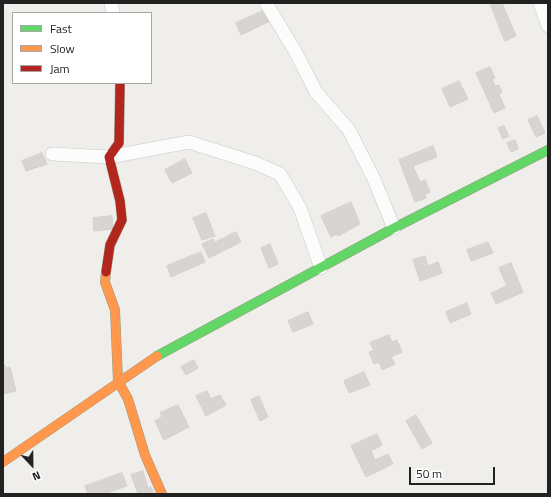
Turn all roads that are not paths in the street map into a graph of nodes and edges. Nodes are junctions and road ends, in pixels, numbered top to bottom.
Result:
1 (266, 3) edge
2 (540, 3) edge
3 (548, 26) edge
4 (120, 84) edge
5 (548, 150) edge
6 (52, 154) dead end
7 (109, 157) junction
8 (394, 228) junction
9 (321, 268) junction
10 (118, 381) junction
11 (3, 462) edge
12 (162, 494) edge

1 - 8 street
2 - 3 street
4 - 7 street
5 - 8 street
6 - 7 street
7 - 9 street
7 - 10 street
8 - 9 street
9 - 10 street
10 - 11 street
10 - 12 street

